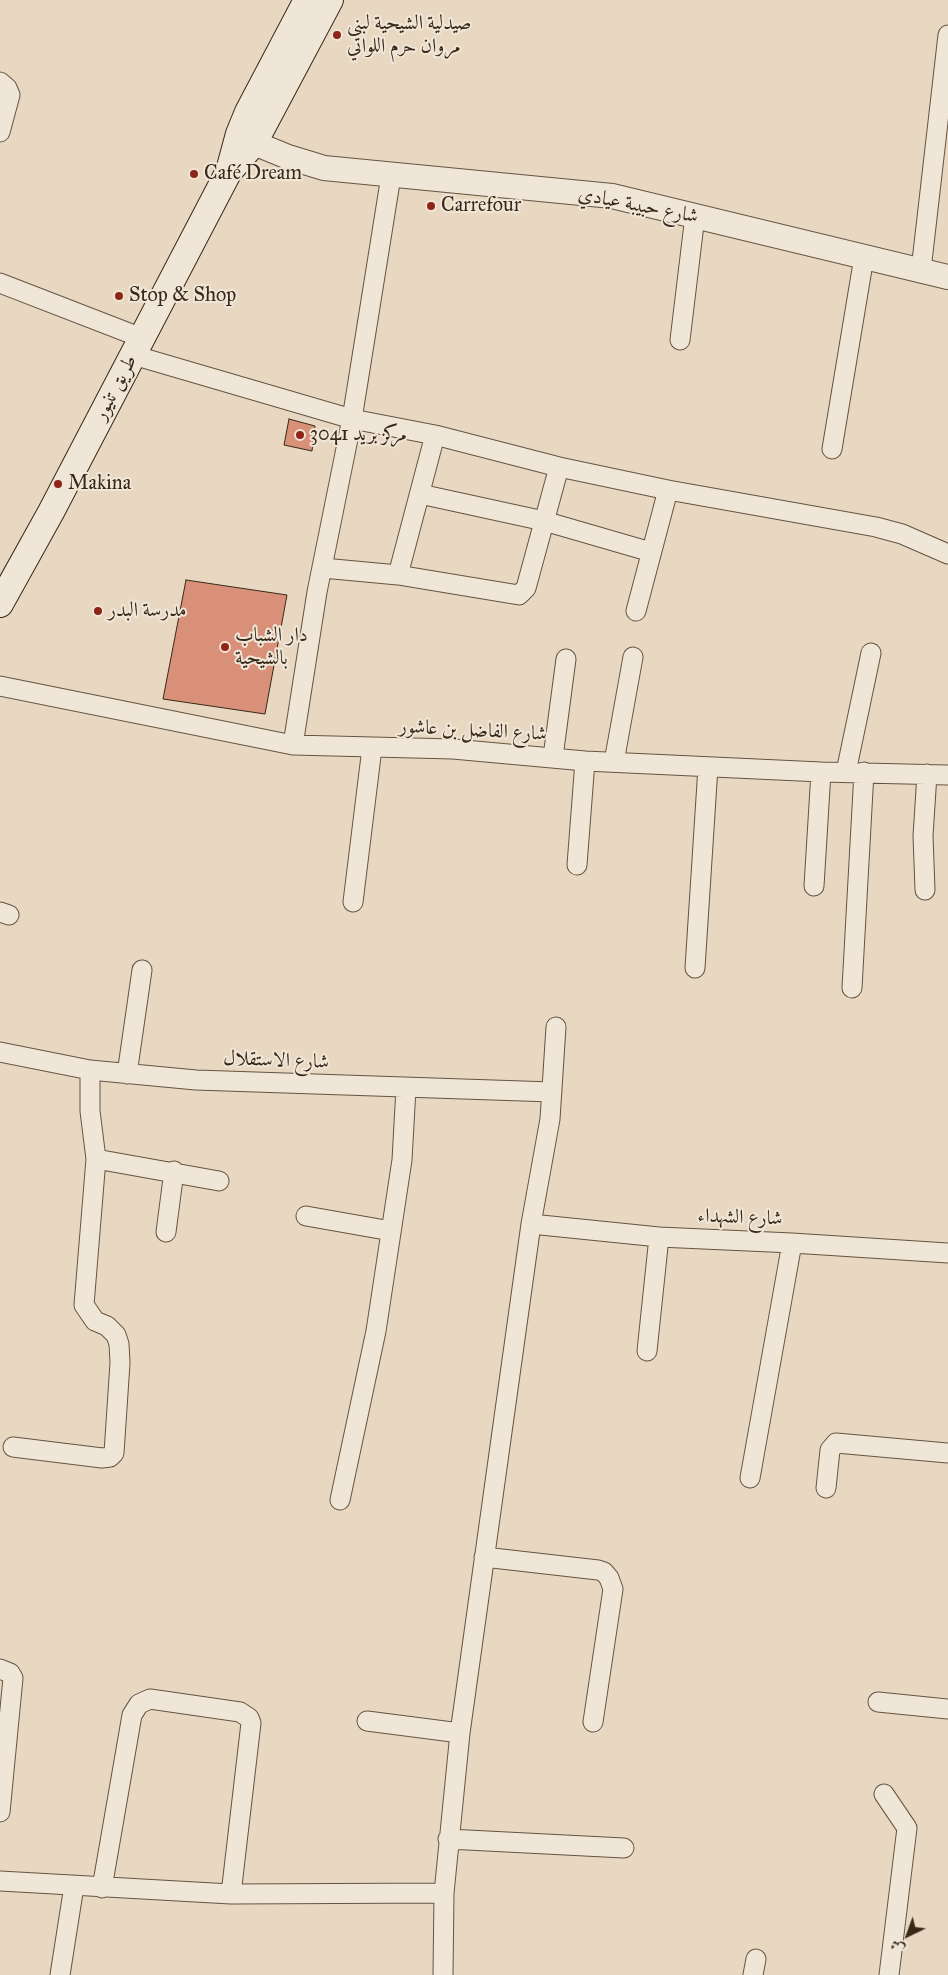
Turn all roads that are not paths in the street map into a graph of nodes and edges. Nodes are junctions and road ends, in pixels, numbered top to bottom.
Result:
1 (307, 0) edge
2 (330, 0) edge
3 (948, 35) edge
4 (296, 42) junction
5 (0, 82) edge
6 (0, 132) edge
7 (246, 138) junction
8 (391, 176) junction
9 (695, 216) junction
10 (864, 257) junction
11 (921, 270) junction
12 (948, 278) edge
13 (0, 283) edge
14 (680, 340) dead end
15 (137, 347) junction
16 (352, 419) junction
17 (435, 435) junction
18 (832, 449) dead end
19 (559, 467) junction
20 (668, 490) junction
21 (420, 494) junction
22 (544, 521) junction
23 (651, 552) junction
24 (948, 554) edge
25 (323, 568) junction
26 (398, 575) junction
27 (0, 604) edge
28 (636, 612) dead end
29 (871, 653) dead end
30 (634, 657) dead end
31 (566, 659) dead end
32 (0, 686) edge
33 (293, 745) junction
34 (372, 748) junction
35 (553, 758) junction
36 (585, 761) junction
37 (614, 762) junction
38 (708, 767) junction
39 (822, 772) junction
40 (855, 772) junction
41 (927, 774) junction
42 (948, 775) edge
43 (577, 865) dead end
44 (814, 886) dead end
45 (925, 890) dead end
46 (353, 902) dead end
47 (695, 968) dead end
48 (142, 970) dead end
49 (852, 988) dead end
50 (556, 1027) dead end
51 (0, 1052) edge
52 (90, 1070) junction
53 (127, 1074) junction
54 (406, 1088) junction
55 (552, 1092) junction
56 (96, 1159) junction
57 (174, 1171) junction
58 (219, 1181) dead end
59 (306, 1216) dead end
60 (531, 1224) junction
61 (391, 1231) junction
62 (166, 1232) dead end
63 (659, 1238) junction
64 (792, 1243) junction
65 (948, 1252) edge
66 (647, 1351) dead end
67 (13, 1447) dead end
68 (948, 1453) edge
69 (750, 1478) dead end
70 (826, 1488) dead end
71 (340, 1500) dead end
72 (484, 1557) junction
73 (0, 1669) edge
74 (878, 1702) dead end
75 (948, 1709) edge
76 (367, 1721) dead end
77 (593, 1722) dead end
78 (460, 1733) junction
79 (884, 1794) dead end
80 (0, 1812) edge
81 (448, 1839) junction
82 (624, 1848) dead end
83 (0, 1881) edge
84 (74, 1886) junction
85 (102, 1888) junction
86 (444, 1892) junction
87 (231, 1894) junction
88 (60, 1975) edge
89 (442, 1975) edge
90 (889, 1975) edge

1 - 4 main road, طريق تنيور
2 - 4 main road, طريق تنيور
3 - 11 street
4 - 7 main road, طريق تنيور
5 - 6 street
7 - 8 street, شارع حبيبة عيادي
7 - 15 main road, طريق تنيور
8 - 9 street, شارع حبيبة عيادي
8 - 16 street
9 - 10 street, شارع حبيبة عيادي
9 - 14 street
10 - 11 street, شارع حبيبة عيادي
10 - 18 street
11 - 12 street, شارع حبيبة عيادي
13 - 15 street
15 - 16 street
15 - 27 main road, طريق تنيور
16 - 17 street
16 - 25 street
17 - 19 street
17 - 21 street
19 - 20 street
19 - 22 street
20 - 23 street
20 - 24 street
21 - 22 street
21 - 26 street
22 - 23 street
22 - 26 street
23 - 28 street
25 - 26 street
25 - 33 street
29 - 40 street
30 - 37 street
31 - 35 street
32 - 33 street, شارع الفاضل بن عاشور
33 - 34 street, شارع الفاضل بن عاشور
34 - 35 street, شارع الفاضل بن عاشور
34 - 46 street
35 - 36 street, شارع الفاضل بن عاشور
36 - 37 street, شارع الفاضل بن عاشور
36 - 43 street
37 - 38 street, شارع الفاضل بن عاشور
38 - 39 street, شارع الفاضل بن عاشور
38 - 47 street
39 - 40 street, شارع الفاضل بن عاشور
39 - 44 street
40 - 41 street, شارع الفاضل بن عاشور
40 - 49 street
41 - 42 street, شارع الفاضل بن عاشور
41 - 45 street
48 - 53 street
50 - 55 street
51 - 52 street, شارع الاستقلال
52 - 53 street, شارع الاستقلال
52 - 56 street
53 - 54 street, شارع الاستقلال
54 - 55 street, شارع الاستقلال
54 - 61 street
55 - 60 street
56 - 57 street
56 - 67 street
57 - 58 street
57 - 62 street
59 - 61 street
60 - 63 street, شارع الشهداء
60 - 72 street
61 - 71 street
63 - 64 street, شارع الشهداء
63 - 66 street
64 - 65 street, شارع الشهداء
64 - 69 street
68 - 70 street
72 - 77 street
72 - 78 street
73 - 80 street
74 - 75 street
76 - 78 street
78 - 81 street
79 - 90 street
81 - 82 street
81 - 86 street
83 - 84 street
84 - 85 street
84 - 88 street
85 - 87 street
85 - 87 street
86 - 87 street
86 - 89 street

